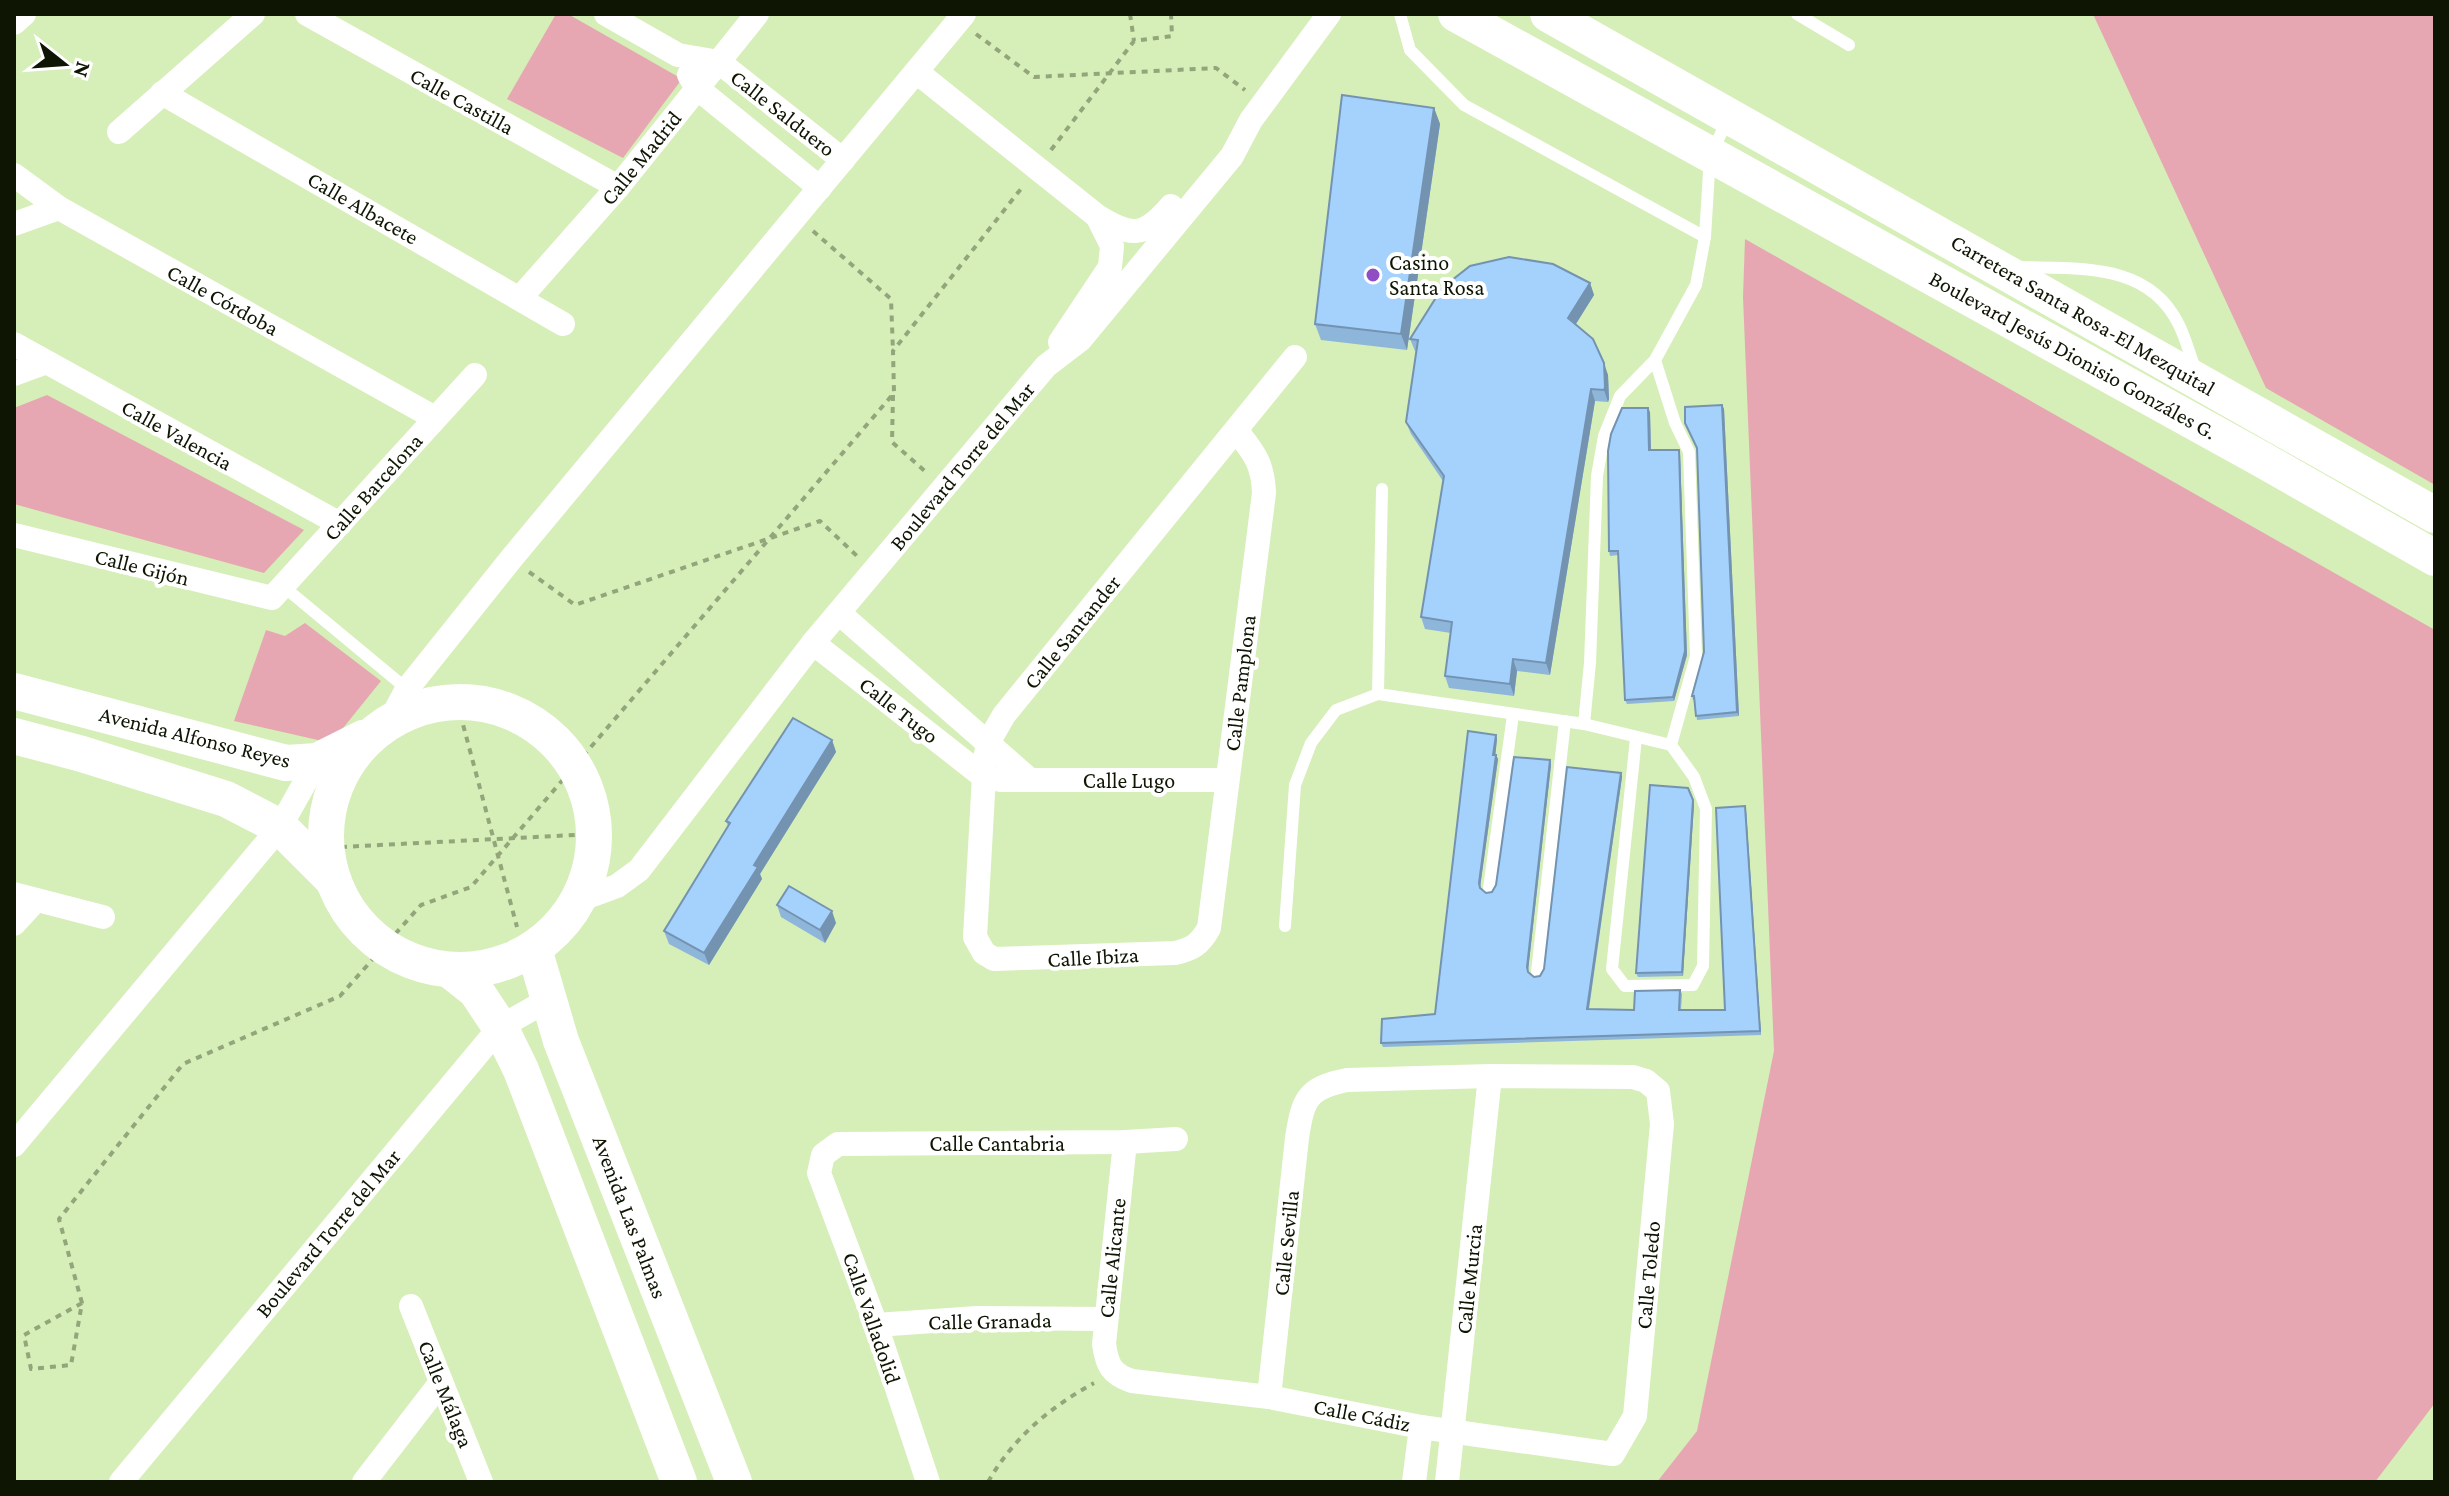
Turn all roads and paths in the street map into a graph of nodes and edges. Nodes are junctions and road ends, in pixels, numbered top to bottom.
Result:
1 (24, 14) edge
2 (253, 14) edge
3 (307, 14) edge
4 (606, 14) edge
5 (757, 14) edge
6 (1130, 14) edge
7 (1171, 14) edge
8 (1329, 14) edge
9 (1400, 14) edge
10 (1456, 14) edge
11 (1548, 14) edge
12 (1797, 14) edge
13 (961, 18) edge
14 (14, 23) edge
15 (1134, 41) junction
16 (1849, 45) dead end
17 (678, 55) junction
18 (719, 62) junction
19 (918, 73) junction
20 (1108, 74) junction
21 (697, 88) junction
22 (162, 93) junction
23 (1257, 112) junction
24 (1730, 115) junction
25 (119, 132) dead end
26 (1710, 155) junction
27 (843, 160) junction
28 (1037, 168) junction
29 (14, 175) edge
30 (618, 187) junction
31 (820, 188) junction
32 (59, 208) junction
33 (796, 216) junction
34 (1097, 216) junction
35 (14, 224) edge
36 (1705, 237) junction
37 (1998, 267) junction
38 (520, 298) junction
39 (563, 324) dead end
40 (14, 344) edge
41 (893, 351) junction
42 (1295, 357) dead end
43 (1655, 360) junction
44 (44, 363) junction
45 (1046, 366) junction
46 (14, 374) edge
47 (475, 375) dead end
48 (2200, 382) junction
49 (894, 393) junction
50 (435, 418) junction
51 (1236, 430) junction
52 (944, 488) junction
53 (1382, 489) dead end
54 (2435, 515) edge
55 (340, 524) junction
56 (14, 535) edge
57 (768, 540) junction
58 (2435, 558) edge
59 (511, 559) junction
60 (873, 572) junction
61 (277, 593) junction
62 (839, 613) junction
63 (813, 643) junction
64 (921, 684) junction
65 (407, 689) junction
66 (14, 691) edge
67 (1378, 694) junction
68 (457, 702) junction
69 (900, 711) junction
70 (1513, 715) junction
71 (1565, 721) junction
72 (1584, 724) junction
73 (380, 727) junction
74 (14, 736) edge
75 (1636, 738) junction
76 (989, 741) junction
77 (1671, 745) junction
78 (317, 761) junction
79 (575, 767) junction
80 (984, 777) junction
81 (1030, 780) junction
82 (1227, 780) junction
83 (280, 827) junction
84 (594, 834) junction
85 (514, 838) junction
86 (493, 839) junction
87 (497, 858) junction
88 (329, 863) junction
89 (1489, 888) dead end
90 (25, 897) edge
91 (579, 900) junction
92 (103, 917) dead end
93 (14, 924) edge
94 (1285, 926) dead end
95 (1201, 942) joint
96 (385, 948) junction
97 (530, 952) junction
98 (984, 953) joint
99 (452, 972) junction
100 (1537, 972) dead end
101 (548, 1000) junction
102 (500, 1027) junction
103 (1490, 1076) junction
104 (1176, 1139) dead end
105 (1125, 1142) junction
106 (14, 1145) edge
107 (823, 1155) joint
108 (82, 1303) junction
109 (411, 1306) dead end
110 (1105, 1319) junction
111 (876, 1325) junction
112 (1113, 1371) junction
113 (441, 1382) junction
114 (1269, 1397) junction
115 (1421, 1427) junction
116 (1453, 1431) junction
117 (1613, 1454) joint
118 (121, 1482) edge
119 (364, 1482) edge
120 (481, 1482) edge
121 (679, 1482) edge
122 (734, 1482) edge
123 (928, 1482) edge
124 (988, 1482) edge
125 (1414, 1482) edge
126 (1447, 1482) edge

1 - 14 street
2 - 22 street
3 - 30 street, Calle Castilla
4 - 17 street, Calle Salduero
5 - 18 street, Calle Madrid
6 - 15 path
7 - 15 path
8 - 23 street, Boulevard Torre del Mar
9 - 36 lane
10 - 26 street, Boulevard Jesús Dionisio Gonzáles G.
11 - 24 street, Carretera Santa Rosa-El Mezquital
12 - 16 lane
13 - 19 street
13 - 20 path
15 - 20 path
17 - 18 street, Calle Salduero
17 - 21 street, Calle Salduero
18 - 21 street, Calle Madrid
18 - 27 street, Calle Salduero
19 - 27 street
19 - 28 street
20 - 23 path
20 - 28 path
21 - 30 street, Calle Madrid
21 - 31 street, Calle Salduero
22 - 25 street
22 - 38 street, Calle Albacete
23 - 34 street
23 - 45 street, Boulevard Torre del Mar
24 - 26 lane
24 - 37 street, Carretera Santa Rosa-El Mezquital
26 - 36 lane
26 - 58 street, Boulevard Jesús Dionisio Gonzáles G.
27 - 31 street
28 - 34 street
28 - 41 path
29 - 32 street, Calle Córdoba
30 - 38 street, Calle Madrid
31 - 33 street
32 - 35 street
32 - 50 street, Calle Córdoba
33 - 41 path
33 - 59 street
34 - 45 street
36 - 43 lane
37 - 48 street, Carretera Santa Rosa-El Mezquital
37 - 48 lane
38 - 39 street, Calle Albacete
40 - 44 street, Calle Valencia
41 - 49 path
42 - 51 street, Calle Santander
43 - 72 lane
43 - 77 lane
44 - 46 street
44 - 55 street, Calle Valencia
45 - 52 street, Boulevard Torre del Mar
47 - 50 street, Calle Barcelona
48 - 54 street, Carretera Santa Rosa-El Mezquital
49 - 52 path
49 - 57 path
50 - 55 street, Calle Barcelona
51 - 76 street, Calle Santander
51 - 82 street, Calle Pamplona
52 - 60 street, Boulevard Torre del Mar
53 - 67 lane
55 - 61 street, Calle Barcelona
56 - 61 street, Calle Gijón
57 - 59 path
57 - 60 path
57 - 79 path
59 - 65 street
60 - 62 street, Boulevard Torre del Mar
61 - 65 lane
62 - 63 street, Boulevard Torre del Mar
62 - 64 street, Calle Tugo
63 - 69 street, Calle Tugo
63 - 91 street, Boulevard Torre del Mar
64 - 69 street
64 - 76 street, Calle Tugo
65 - 73 street
66 - 78 street, Avenida Alfonso Reyes
67 - 70 lane
67 - 94 lane
68 - 73 street, Avenida Alfonso Reyes
68 - 79 street, Avenida Alfonso Reyes
68 - 86 path
69 - 80 street, Calle Tugo
70 - 71 lane
70 - 89 lane
71 - 72 lane
71 - 100 lane
72 - 75 lane
73 - 78 street, Avenida Alfonso Reyes
73 - 88 street
74 - 83 street, Avenida Alfonso Reyes
75 - 77 lane
75 - 77 lane
76 - 80 street, Calle Santander
76 - 81 street
78 - 83 street
79 - 84 street, Avenida Alfonso Reyes
79 - 85 path
80 - 81 street, Calle Lugo
80 - 98 street, Calle Santander
81 - 82 street, Calle Lugo
82 - 95 street, Calle Pamplona
83 - 88 street, Avenida Alfonso Reyes
83 - 106 street
84 - 85 path
84 - 91 street, Avenida Alfonso Reyes
85 - 86 path
85 - 87 path
86 - 87 path
86 - 88 path
87 - 96 path
87 - 97 path
88 - 96 street
90 - 92 street
90 - 93 street
91 - 97 street, Avenida Alfonso Reyes
95 - 98 street, Calle Ibiza
96 - 99 street
96 - 108 path
97 - 99 street
97 - 101 street, Avenida Las Palmas
99 - 102 street
101 - 102 street, Boulevard Torre del Mar
101 - 122 street, Avenida Las Palmas
102 - 118 street, Boulevard Torre del Mar
102 - 121 street
103 - 114 street, Calle Sevilla
103 - 116 street, Calle Murcia
103 - 117 street, Calle Toledo
104 - 105 street, Calle Cantabria
105 - 107 street, Calle Cantabria
105 - 110 street, Calle Alicante
107 - 111 street, Calle Valladolid
108 - 108 path
109 - 113 street, Calle Málaga
110 - 111 street, Calle Granada
110 - 112 street, Calle Alicante
111 - 123 street, Calle Valladolid
112 - 114 street, Calle Cádiz
112 - 124 path
113 - 119 street
113 - 120 street, Calle Málaga
114 - 115 street, Calle Cádiz
115 - 116 street, Calle Cádiz
115 - 125 street
116 - 117 street, Calle Cádiz
116 - 126 street, Calle Murcia

